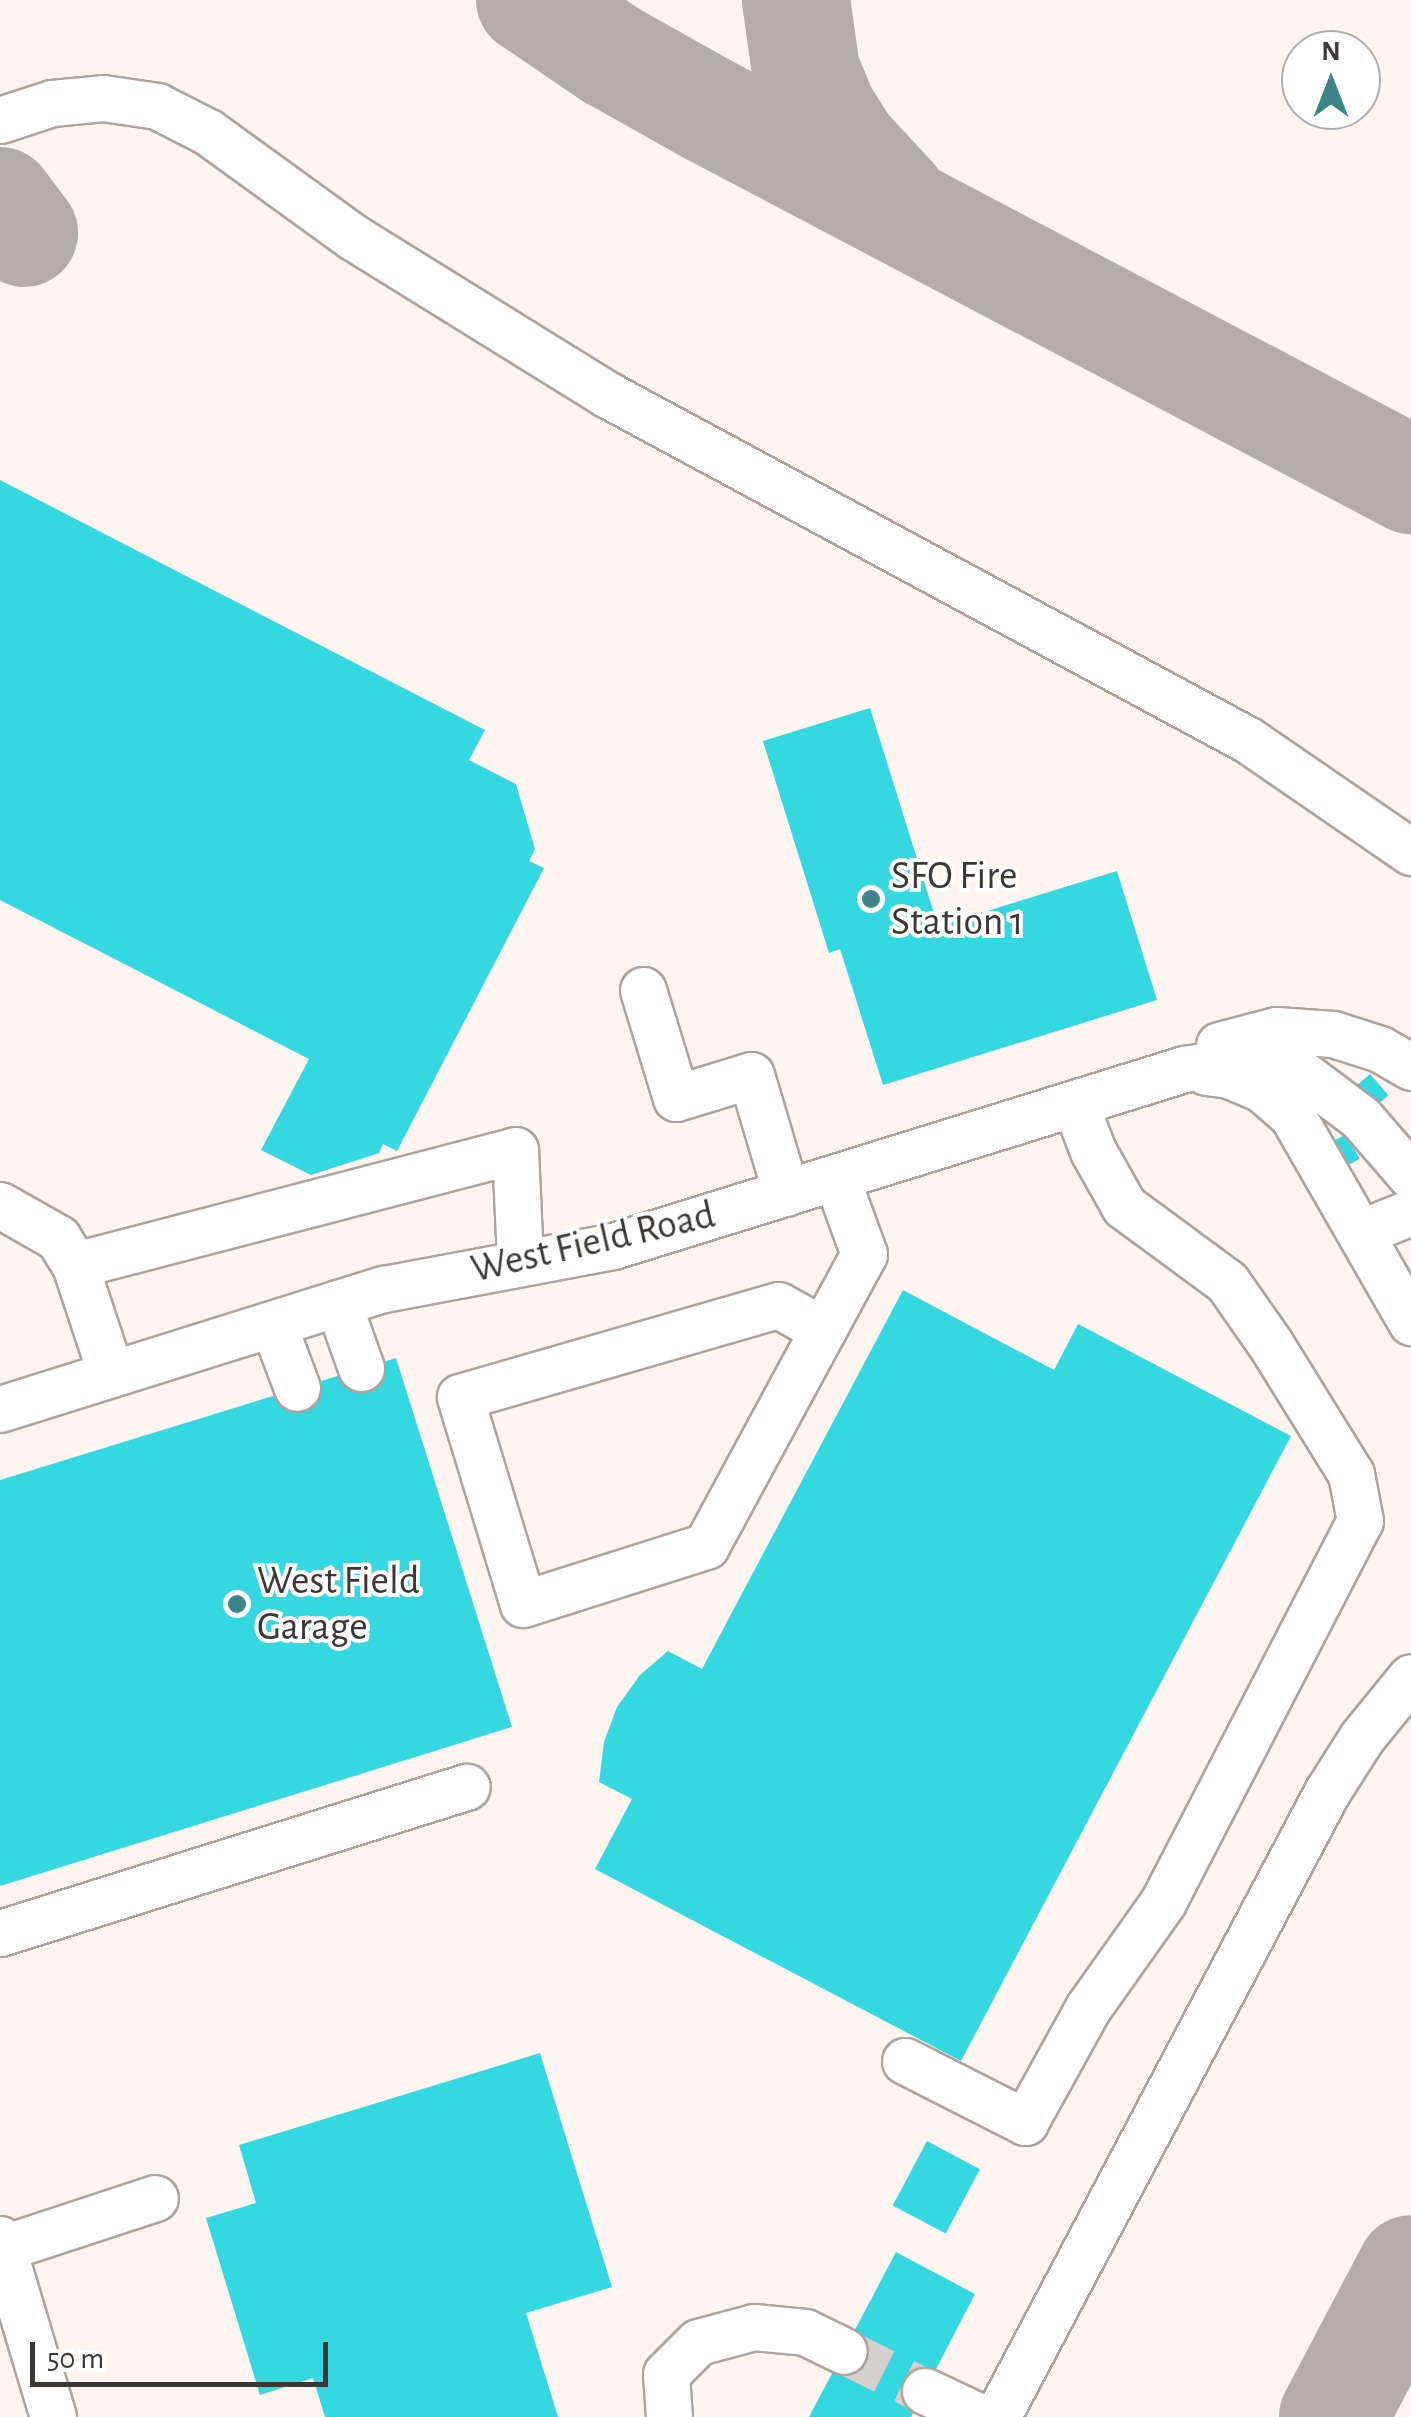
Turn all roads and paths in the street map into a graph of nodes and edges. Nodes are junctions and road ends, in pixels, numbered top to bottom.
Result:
1 (0, 120) edge
2 (1411, 852) edge
3 (643, 990) dead end
4 (1401, 1046) edge
5 (1184, 1068) junction
6 (1075, 1104) junction
7 (1411, 1176) edge
8 (836, 1177) junction
9 (786, 1192) junction
10 (0, 1205) edge
11 (1411, 1212) edge
12 (1362, 1232) junction
13 (520, 1262) junction
14 (75, 1266) junction
15 (338, 1303) junction
16 (1411, 1322) edge
17 (273, 1324) junction
18 (823, 1330) junction
19 (361, 1368) dead end
20 (111, 1374) junction
21 (297, 1388) dead end
22 (0, 1410) edge
23 (1411, 1677) edge
24 (467, 1787) dead end
25 (0, 1933) edge
26 (905, 2061) dead end
27 (154, 2198) dead end
28 (1, 2245) edge
29 (844, 2351) tunnel mouth
30 (925, 2391) tunnel mouth
31 (53, 2417) edge
32 (669, 2417) edge
33 (980, 2417) edge
34 (997, 2417) edge

1 - 2 street
3 - 9 street
4 - 5 street
5 - 6 street, West Field Road
5 - 7 street
5 - 12 street
6 - 8 street, West Field Road
6 - 26 street
8 - 9 street, West Field Road
8 - 18 street
9 - 13 street, West Field Road
10 - 14 street
11 - 12 street
12 - 16 street
13 - 14 street
13 - 15 street, West Field Road
14 - 20 street
15 - 17 street, West Field Road
15 - 19 street
17 - 20 street, West Field Road
17 - 21 street
18 - 18 street
20 - 22 street, West Field Road
23 - 34 street
24 - 25 street
27 - 28 street
28 - 31 street
29 - 32 street
30 - 33 street

